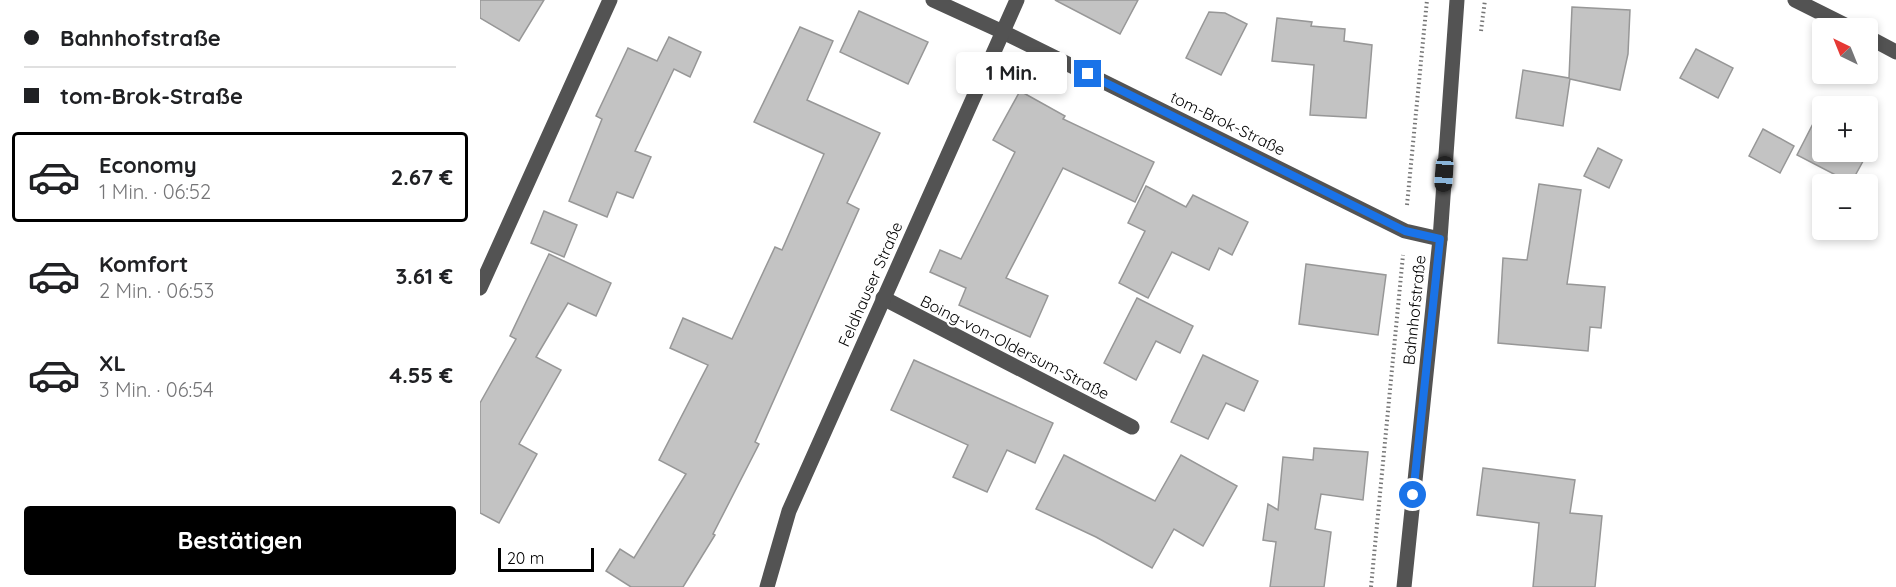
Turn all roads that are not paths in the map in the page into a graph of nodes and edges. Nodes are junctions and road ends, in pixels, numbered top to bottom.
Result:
1 (610, 0) edge
2 (933, 0) edge
3 (1017, 0) edge
4 (1457, 0) edge
5 (1795, 0) edge
6 (1831, 18) edge
7 (1003, 32) junction
8 (1878, 42) edge
9 (1896, 52) edge
10 (1440, 239) junction
11 (480, 288) edge
12 (883, 298) junction
13 (1132, 427) dead end
14 (767, 587) edge
15 (1404, 587) edge

1 - 11 street
2 - 7 street, tom-Brok-Straße
3 - 7 street, Feldhauser Straße
4 - 10 street, Bahnhofstraße
5 - 6 street
7 - 10 street, tom-Brok-Straße
7 - 12 street, Feldhauser Straße
8 - 9 street
10 - 15 street, Bahnhofstraße
12 - 13 street, Boing-von-Oldersum-Straße
12 - 14 street, Feldhauser Straße

